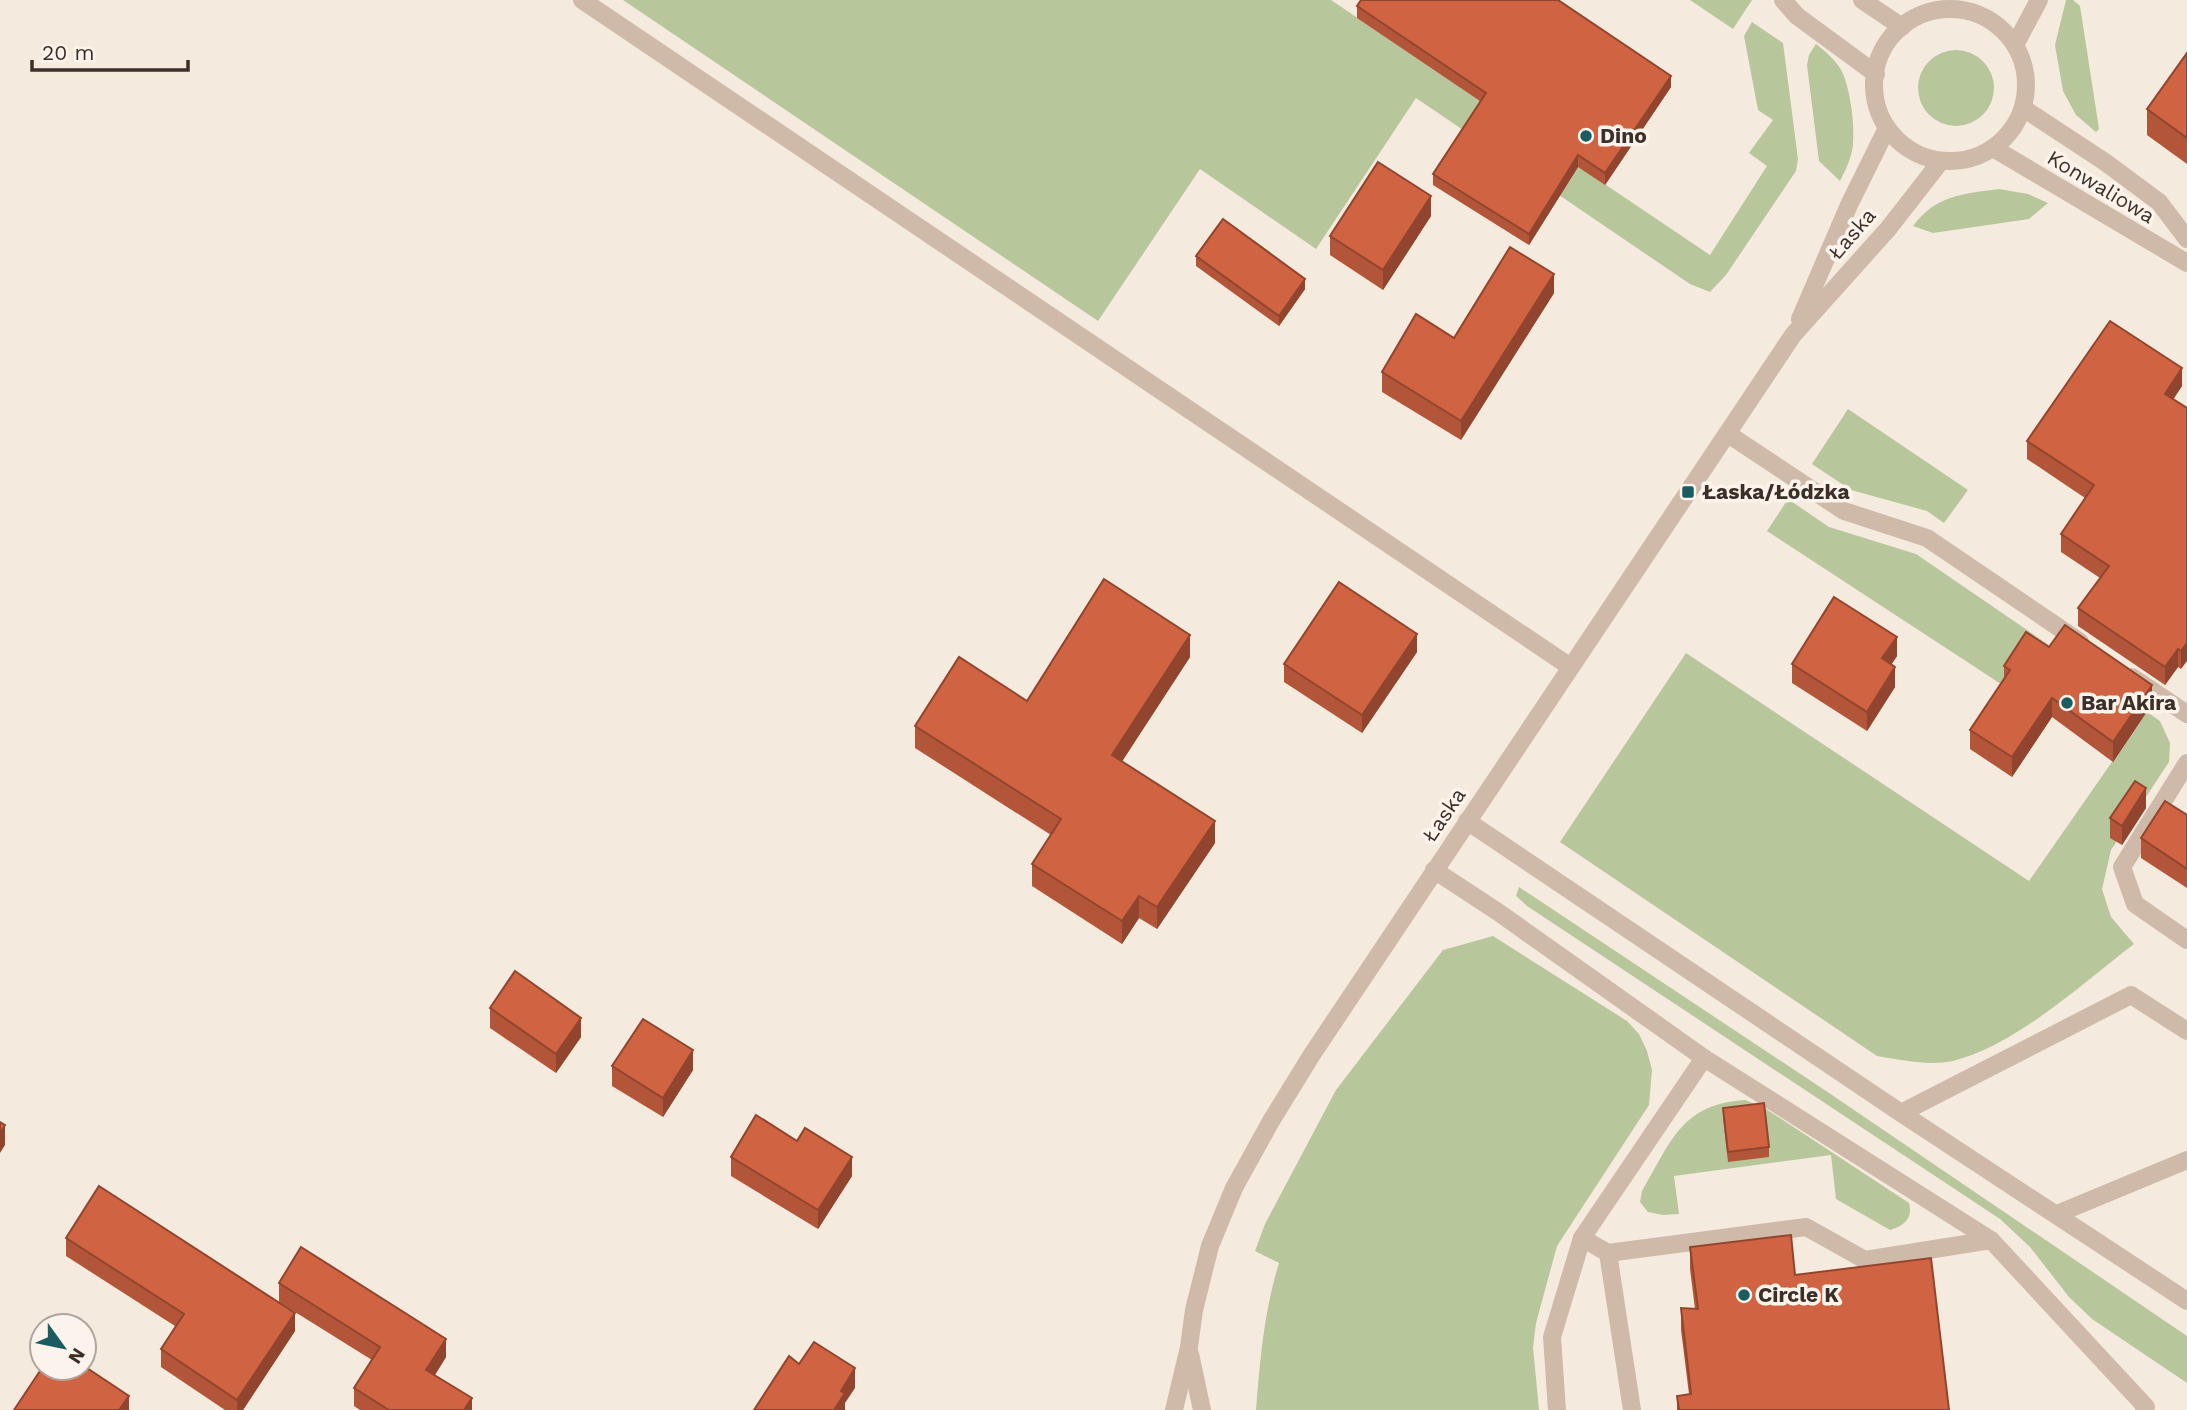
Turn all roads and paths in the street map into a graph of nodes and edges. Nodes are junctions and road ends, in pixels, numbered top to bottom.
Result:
1 (582, 0) edge
2 (1783, 0) edge
3 (1862, 0) edge
4 (2039, 0) edge
5 (1967, 5) edge
6 (1902, 27) junction
7 (2015, 45) junction
8 (1876, 74) junction
9 (2023, 108) junction
10 (1887, 128) junction
11 (1993, 148) junction
12 (1941, 161) junction
13 (2187, 239) edge
14 (2187, 263) edge
15 (1793, 335) junction
16 (1728, 433) junction
17 (2096, 653) edge
18 (1569, 666) junction
19 (2119, 668) edge
20 (2187, 714) edge
21 (2187, 763) edge
22 (1467, 821) junction
23 (1434, 870) junction
24 (2187, 940) edge
25 (2187, 1031) edge
26 (1704, 1058) junction
27 (1901, 1113) junction
28 (2187, 1160) edge
29 (2057, 1214) junction
30 (1582, 1238) junction
31 (1991, 1240) junction
32 (1608, 1253) junction
33 (2187, 1301) edge
34 (1189, 1347) junction
35 (2147, 1409) edge
36 (1174, 1410) edge
37 (1202, 1410) edge
38 (1557, 1410) edge
39 (1632, 1410) edge

1 - 18 street
2 - 8 street
3 - 6 street
4 - 7 street
5 - 6 street
5 - 7 street
6 - 8 street
7 - 9 street
8 - 10 street
9 - 11 street
9 - 13 street, Konwaliowa
10 - 12 street
10 - 15 street, Łaska
11 - 12 street
11 - 14 street, Konwaliowa
12 - 15 street, Łaska
15 - 16 street, Łaska
16 - 17 street
16 - 18 street, Łaska
18 - 22 street, Łaska
19 - 20 street
21 - 24 street
22 - 23 street, Łaska
22 - 27 street
23 - 26 street
23 - 34 street, Łaska
25 - 27 street
26 - 30 street
26 - 31 street
27 - 29 street
28 - 29 street
29 - 33 street
30 - 32 street
30 - 38 street
31 - 32 street
31 - 35 street
32 - 39 street
34 - 36 street, Łaska
34 - 37 street, Łaska

